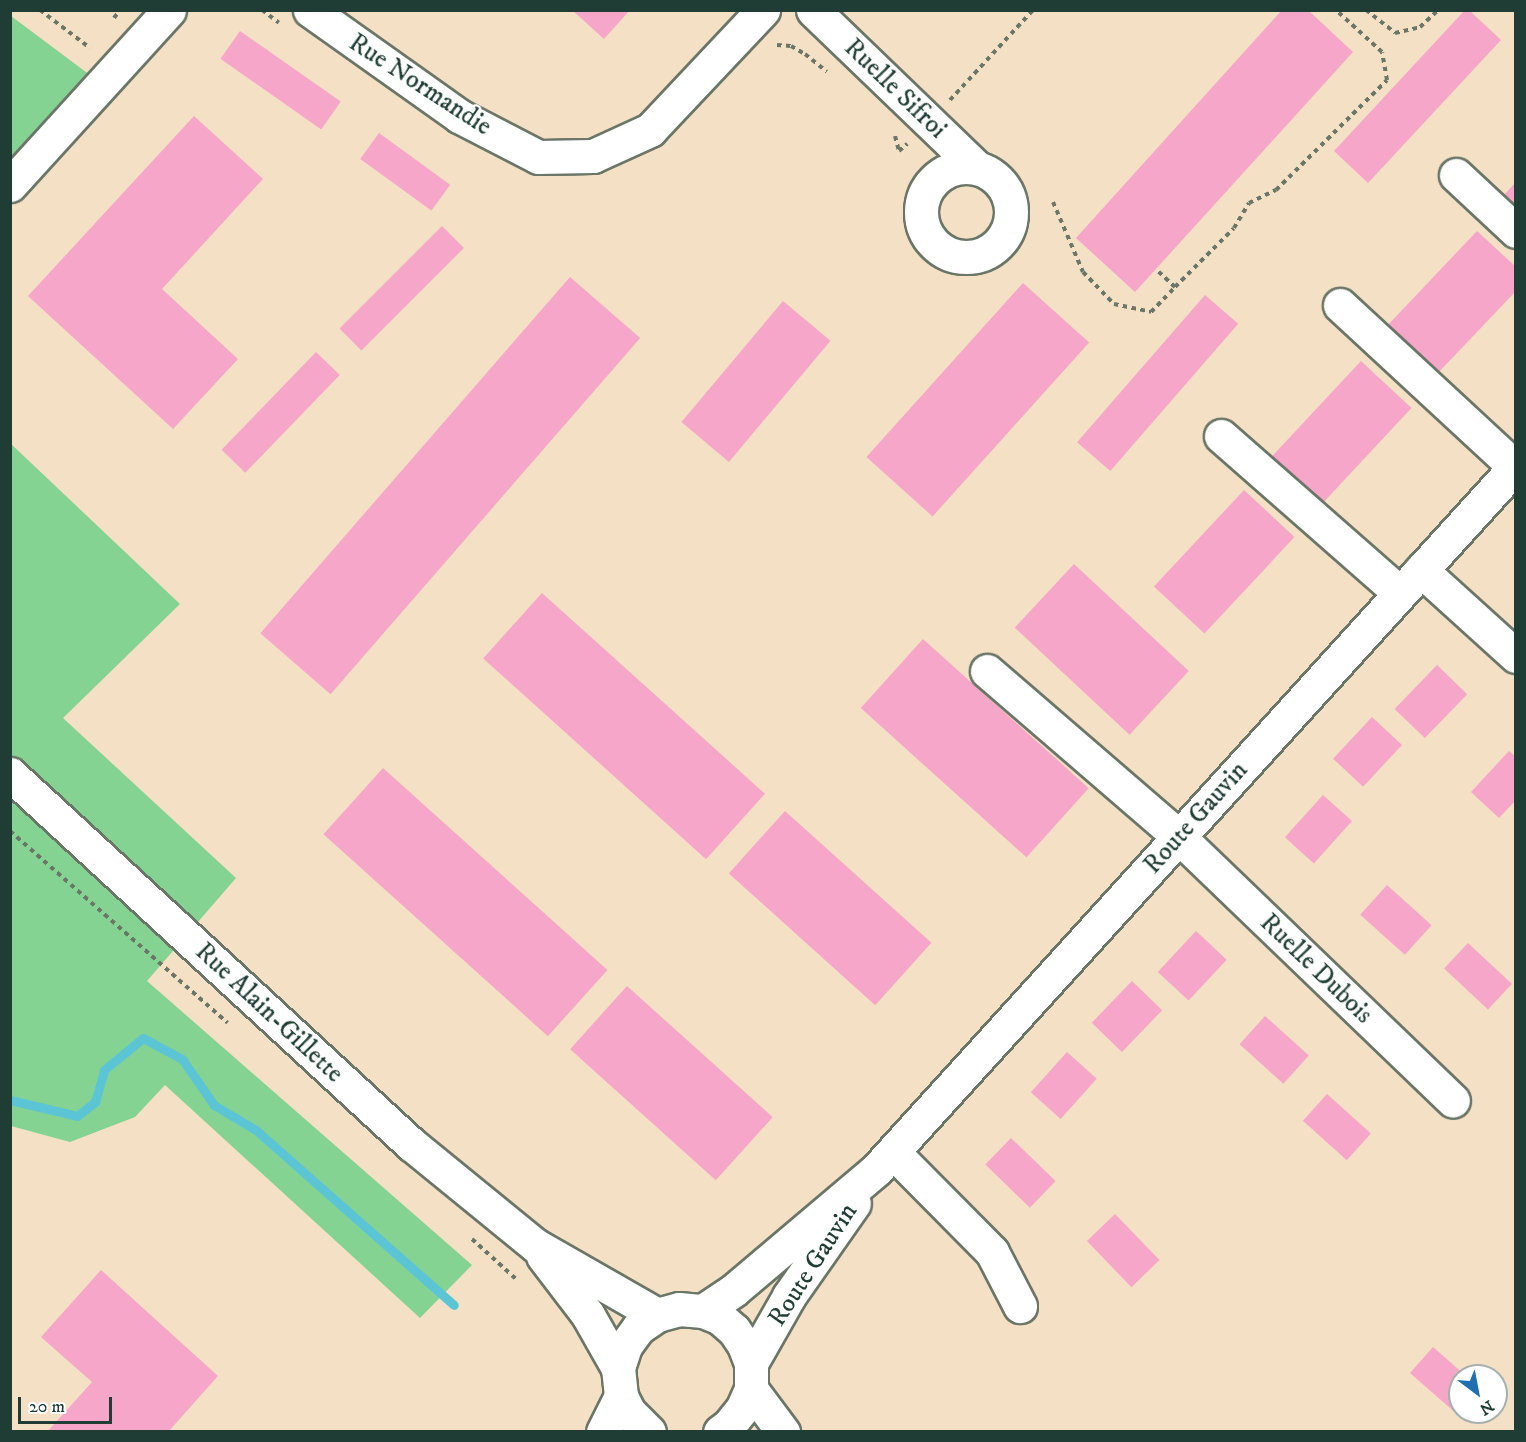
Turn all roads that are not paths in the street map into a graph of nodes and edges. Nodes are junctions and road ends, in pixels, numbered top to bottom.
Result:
1 (168, 10) edge
2 (310, 10) edge
3 (763, 10) edge
4 (813, 10) edge
5 (977, 168) dead end
6 (1456, 175) dead end
7 (10, 185) edge
8 (1515, 231) edge
9 (1340, 304) dead end
10 (1221, 436) dead end
11 (1515, 466) edge
12 (1411, 582) junction
13 (1515, 656) edge
14 (987, 671) dead end
15 (10, 774) edge
16 (1179, 837) junction
17 (1453, 1101) dead end
18 (885, 1161) junction
19 (535, 1245) junction
20 (1020, 1305) dead end
21 (703, 1311) junction
22 (657, 1315) junction
23 (751, 1376) junction
24 (620, 1382) junction
25 (603, 1431) edge
26 (649, 1431) edge
27 (720, 1431) edge
28 (783, 1431) edge

1 - 7 street
2 - 3 street, Rue Normandie
4 - 5 street, Ruelle Sifroi
6 - 8 street
9 - 11 street
10 - 12 street
11 - 12 street, Route Gauvin
12 - 13 street
12 - 16 street, Route Gauvin
14 - 16 street, Ruelle Dubois
15 - 19 street, Rue Alain-Gillette
16 - 17 street, Ruelle Dubois
16 - 18 street, Route Gauvin
18 - 20 street
18 - 21 street, Route Gauvin
18 - 23 street, Route Gauvin
19 - 22 street, Rue Alain-Gillette
19 - 24 street, Rue Alain-Gillette
21 - 22 street
21 - 23 street
22 - 24 street
23 - 27 street, Route Gauvin
23 - 28 street
24 - 25 street
24 - 26 street, Rue Alain-Gillette

